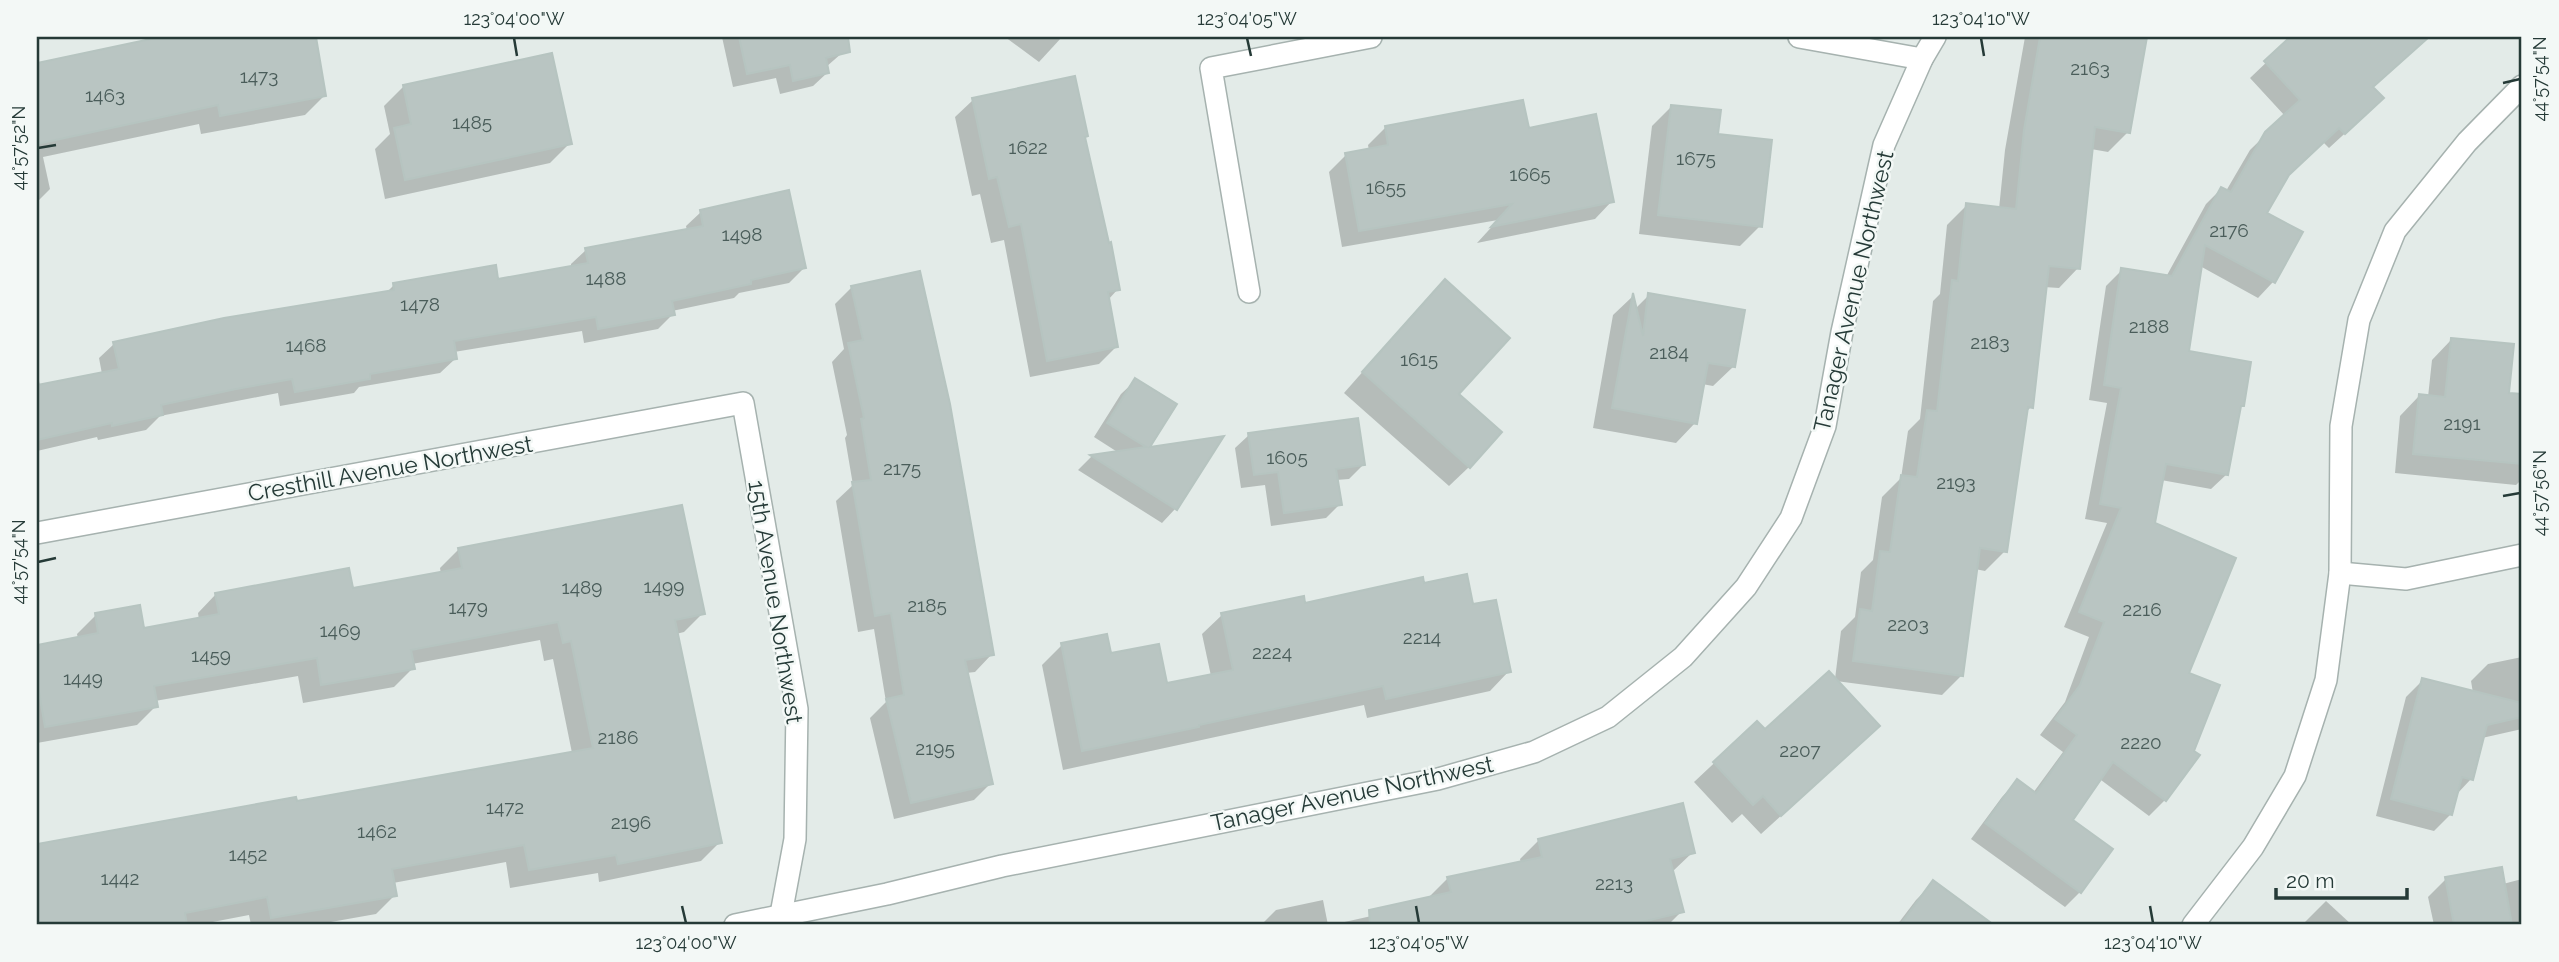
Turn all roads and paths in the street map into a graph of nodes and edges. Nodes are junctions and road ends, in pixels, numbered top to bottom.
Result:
1 (1371, 37) edge
2 (1799, 37) edge
3 (1935, 37) edge
4 (1922, 60) junction
5 (2522, 86) edge
6 (1249, 292) dead end
7 (743, 403) joint
8 (37, 533) edge
9 (2522, 555) edge
10 (2340, 573) junction
11 (780, 921) edge
12 (735, 925) edge
13 (2193, 925) edge

1 - 6 street
2 - 4 street
3 - 4 street, Tanager Avenue Northwest
4 - 11 street, Tanager Avenue Northwest
5 - 10 street
7 - 8 street, Cresthill Avenue Northwest
7 - 11 street, 15th Avenue Northwest
9 - 10 street
10 - 13 street
11 - 12 street, Tanager Avenue Northwest

